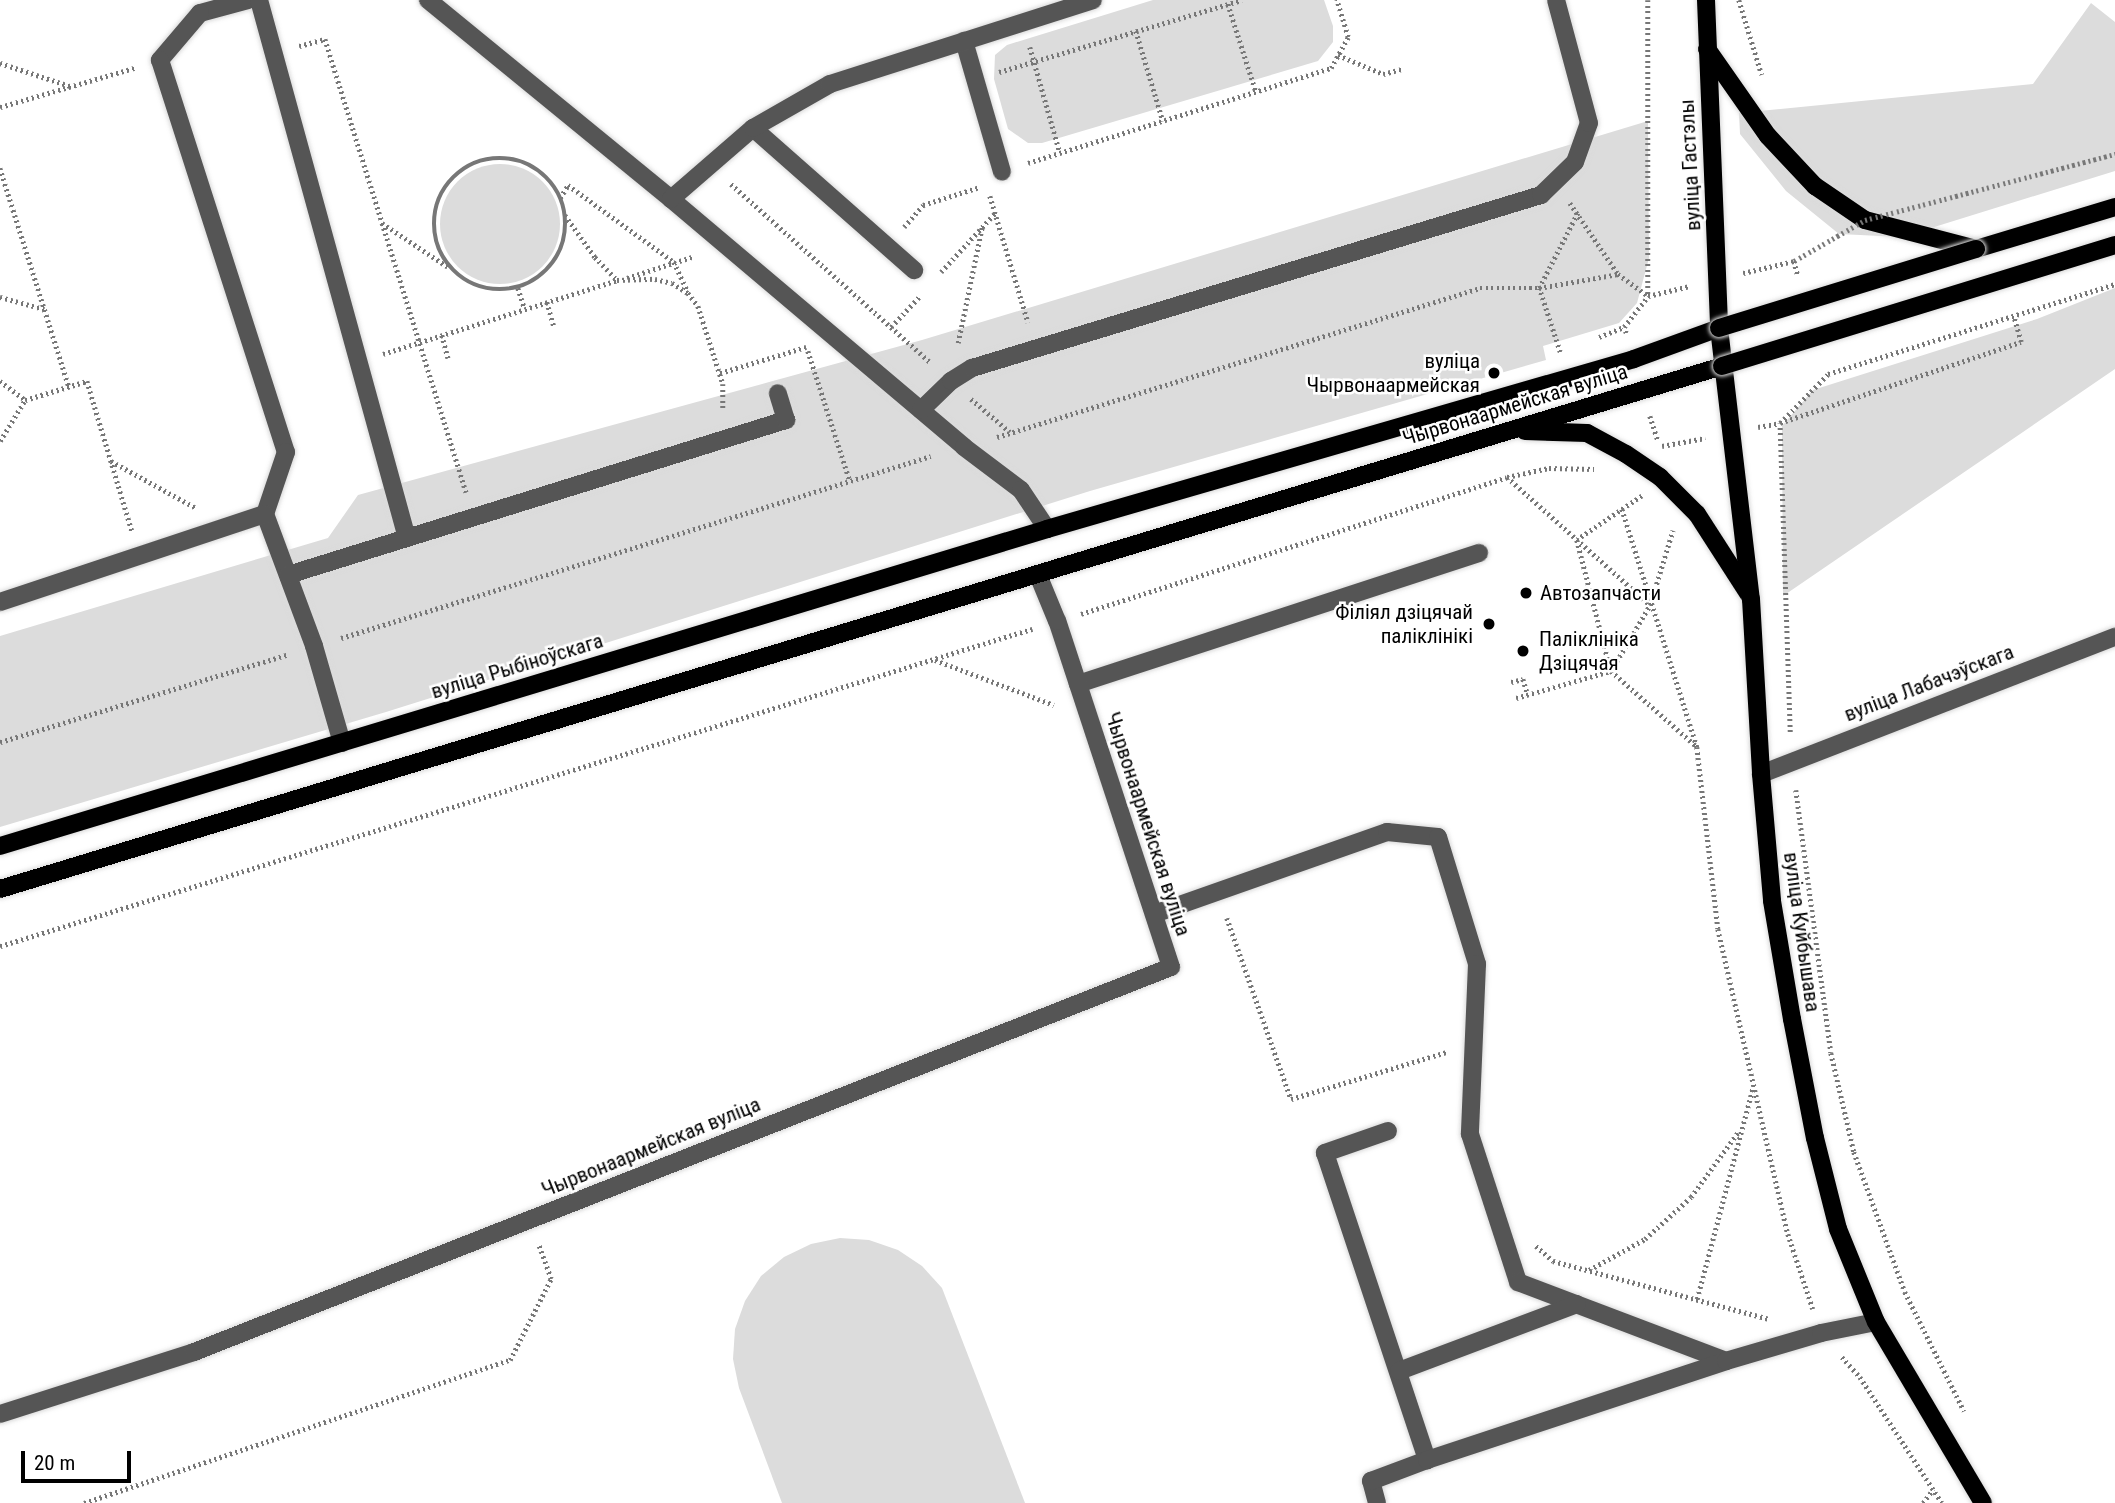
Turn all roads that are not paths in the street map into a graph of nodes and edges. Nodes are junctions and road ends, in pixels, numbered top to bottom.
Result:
1 (248, 0) edge
2 (259, 0) edge
3 (428, 0) edge
4 (1093, 0) edge
5 (1556, 0) edge
6 (1706, 0) edge
7 (198, 7) edge
8 (964, 41) junction
9 (1707, 49) junction
10 (753, 128) junction
11 (1002, 172) road end
12 (671, 199) junction
13 (2115, 207) edge
14 (2115, 245) edge
15 (1976, 249) junction
16 (914, 270) dead end
17 (1719, 328) junction
18 (1722, 366) junction
19 (778, 393) dead end
20 (921, 410) junction
21 (1510, 431) junction
22 (265, 514) junction
23 (1046, 529) junction
24 (407, 538) junction
25 (1479, 553) dead end
26 (288, 575) junction
27 (1038, 575) junction
28 (1751, 599) junction
29 (0, 602) edge
30 (2115, 637) edge
31 (1078, 684) junction
32 (342, 743) junction
33 (1760, 774) junction
34 (0, 846) edge
35 (0, 889) edge
36 (1154, 914) junction
37 (1388, 1130) dead end
38 (1577, 1304) junction
39 (1876, 1322) junction
40 (1726, 1361) junction
41 (1399, 1371) junction
42 (0, 1414) edge
43 (1427, 1460) junction
44 (1377, 1503) edge
45 (1983, 1503) edge

1 - 7 street
2 - 24 street
3 - 12 street
4 - 8 street
5 - 20 street
6 - 9 main road, вуліца Гастэлы
7 - 22 street
8 - 10 street
8 - 11 street
9 - 15 main road
9 - 17 main road, вуліца Гастэлы
10 - 12 street
10 - 16 street
12 - 20 street
13 - 15 main road, Чырвонаармейская вуліца
14 - 18 main road, Чырвонаармейская вуліца, bridge
15 - 17 main road, Чырвонаармейская вуліца, bridge
17 - 18 main road, вуліца Куйбышава
17 - 23 main road, Чырвонаармейская вуліца
18 - 21 main road, Чырвонаармейская вуліца
18 - 28 main road, вуліца Куйбышава
19 - 24 street
20 - 23 street
21 - 27 main road, Чырвонаармейская вуліца
21 - 28 main road
22 - 26 street
22 - 29 street
23 - 32 main road, вуліца Рыбіноўскага
24 - 26 street
25 - 31 street
26 - 32 street
27 - 31 street, Чырвонаармейская вуліца
27 - 35 main road
28 - 33 main road, вуліца Куйбышава
30 - 33 street, вуліца Лабачэўскага
31 - 36 street, Чырвонаармейская вуліца
32 - 34 main road, вуліца Рыбіноўскага
33 - 39 main road, вуліца Куйбышава
36 - 38 street
36 - 42 street, Чырвонаармейская вуліца
37 - 41 street
38 - 40 street
38 - 41 street
39 - 40 street
39 - 45 main road, вуліца Куйбышава
40 - 43 street
41 - 43 street
43 - 44 street

